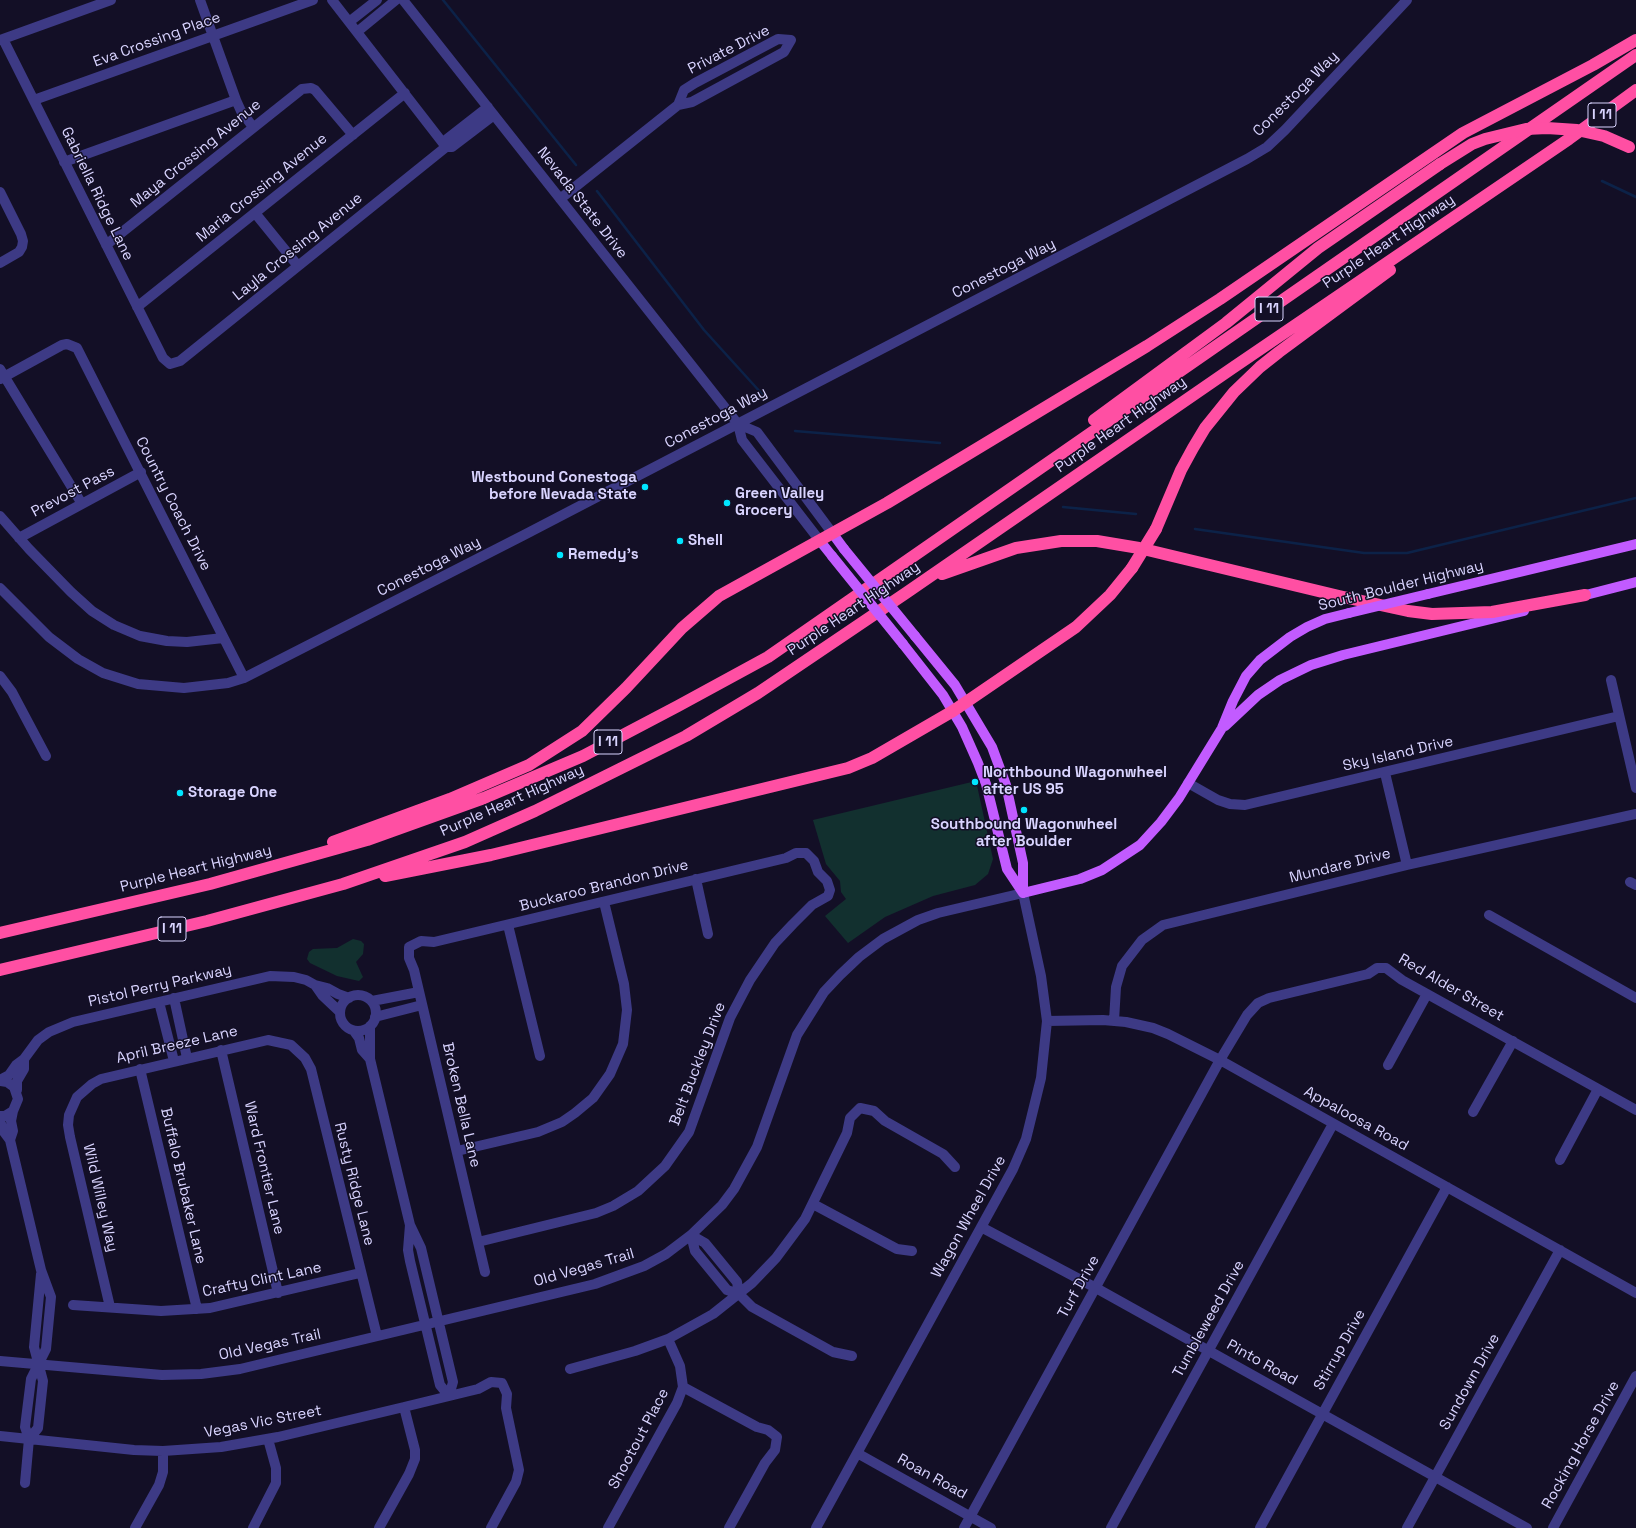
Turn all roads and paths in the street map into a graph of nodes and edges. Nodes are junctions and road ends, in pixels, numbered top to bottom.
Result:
1 (111, 0) edge
2 (200, 0) edge
3 (313, 0) edge
4 (332, 0) edge
5 (377, 0) edge
6 (396, 0) edge
7 (403, 0) edge
8 (1407, 0) edge
9 (349, 22) junction
10 (357, 32) junction
11 (213, 36) junction
12 (2, 39) edge
13 (1636, 40) edge
14 (1636, 55) edge
15 (1636, 90) edge
16 (405, 93) junction
17 (34, 100) junction
18 (236, 100) junction
19 (678, 105) junction
20 (491, 111) junction
21 (253, 127) junction
22 (353, 135) junction
23 (1569, 139) junction
24 (446, 147) junction
25 (1633, 149) edge
26 (64, 162) junction
27 (0, 192) edge
28 (560, 200) junction
29 (255, 213) junction
30 (106, 245) junction
31 (0, 263) edge
32 (298, 266) junction
33 (137, 307) junction
34 (166, 362) joint
35 (2, 375) edge
36 (738, 424) junction
37 (141, 472) junction
38 (82, 504) junction
39 (0, 516) edge
40 (966, 518) junction
41 (833, 534) junction
42 (19, 538) junction
43 (820, 541) junction
44 (1636, 544) edge
45 (926, 580) junction
46 (1636, 582) edge
47 (0, 588) edge
48 (1585, 595) junction
49 (223, 638) junction
50 (0, 676) edge
51 (244, 678) junction
52 (1610, 680) dead end
53 (4, 687) edge
54 (966, 702) junction
55 (953, 711) junction
56 (1619, 716) junction
57 (1222, 728) junction
58 (46, 756) dead end
59 (1385, 773) junction
60 (1188, 783) junction
61 (1636, 788) edge
62 (1636, 814) edge
63 (806, 853) joint
64 (1407, 866) junction
65 (696, 879) junction
66 (210, 884) junction
67 (343, 884) junction
68 (1023, 893) junction
69 (604, 902) junction
70 (1489, 915) dead end
71 (508, 925) junction
72 (0, 933) edge
73 (708, 934) dead end
74 (409, 947) joint
75 (0, 970) edge
76 (315, 985) junction
77 (419, 992) junction
78 (1427, 994) junction
79 (174, 998) junction
80 (349, 998) junction
81 (1636, 998) edge
82 (372, 1001) junction
83 (159, 1002) junction
84 (422, 1005) junction
85 (340, 1012) junction
86 (376, 1017) junction
87 (1047, 1021) junction
88 (1114, 1021) junction
89 (370, 1026) junction
90 (354, 1031) junction
91 (1513, 1041) junction
92 (291, 1045) joint
93 (221, 1050) junction
94 (540, 1056) dead end
95 (187, 1058) junction
96 (24, 1059) junction
97 (370, 1059) junction
98 (1220, 1060) junction
99 (174, 1061) junction
100 (1388, 1065) dead end
101 (140, 1069) junction
102 (0, 1080) edge
103 (1598, 1089) junction
104 (17, 1090) junction
105 (76, 1097) joint
106 (1636, 1110) edge
107 (13, 1111) junction
108 (1473, 1112) dead end
109 (0, 1116) edge
110 (0, 1121) edge
111 (1333, 1124) junction
112 (10, 1140) junction
113 (457, 1151) junction
114 (1560, 1160) dead end
115 (955, 1167) dead end
116 (1447, 1187) junction
117 (813, 1204) junction
118 (410, 1225) junction
119 (981, 1227) junction
120 (691, 1235) junction
121 (478, 1242) junction
122 (1560, 1250) junction
123 (912, 1251) dead end
124 (485, 1272) dead end
125 (360, 1273) junction
126 (1096, 1288) junction
127 (278, 1293) junction
128 (1636, 1293) edge
129 (739, 1294) junction
130 (73, 1305) dead end
131 (110, 1307) junction
132 (196, 1309) junction
133 (438, 1321) junction
134 (426, 1324) junction
135 (377, 1336) junction
136 (668, 1339) junction
137 (1208, 1351) junction
138 (852, 1356) dead end
139 (0, 1361) edge
140 (38, 1364) junction
141 (570, 1369) dead end
142 (1636, 1376) edge
143 (684, 1387) junction
144 (449, 1396) junction
145 (404, 1407) junction
146 (1322, 1414) junction
147 (0, 1436) edge
148 (29, 1439) junction
149 (268, 1439) junction
150 (163, 1451) junction
151 (857, 1453) junction
152 (1434, 1477) junction
153 (26, 1483) dead end
154 (970, 1516) junction
155 (135, 1528) edge
156 (253, 1528) edge
157 (379, 1528) edge
158 (491, 1528) edge
159 (608, 1528) edge
160 (729, 1528) edge
161 (816, 1528) edge
162 (964, 1528) edge
163 (991, 1528) edge
164 (1111, 1528) edge
165 (1260, 1528) edge
166 (1407, 1528) edge
167 (1527, 1528) edge
168 (1553, 1528) edge

1 - 12 street
2 - 11 street
3 - 11 street, Eva Crossing Place
4 - 9 street
5 - 9 street
6 - 10 street
7 - 20 street, Nevada State Drive
8 - 36 street, Conestoga Way
9 - 10 street
10 - 16 street
11 - 17 street, Eva Crossing Place
11 - 18 street
12 - 17 street, Gabriella Ridge Lane
13 - 41 highway
14 - 40 highway, Purple Heart Highway / I 11
15 - 23 highway, Purple Heart Highway / I 11
16 - 22 street, Maria Crossing Avenue
16 - 24 street
17 - 26 street, Gabriella Ridge Lane
18 - 21 street
18 - 26 street
19 - 19 street, Private Drive
19 - 28 street, Private Drive
20 - 24 street, Layla Crossing Avenue
20 - 28 street, Nevada State Drive
21 - 22 street, Maya Crossing Avenue
21 - 30 street, Maya Crossing Avenue
22 - 29 street, Maria Crossing Avenue
23 - 45 highway, Purple Heart Highway / I 11
23 - 54 highway, bridge
24 - 32 street, Layla Crossing Avenue
25 - 40 highway, bridge
26 - 30 street, Gabriella Ridge Lane
27 - 31 street
28 - 36 street, Nevada State Drive
29 - 32 street
29 - 33 street, Maria Crossing Avenue
30 - 33 street, Gabriella Ridge Lane
32 - 34 street, Layla Crossing Avenue
33 - 34 street, Gabriella Ridge Lane
35 - 37 street, Country Coach Drive
35 - 38 street
36 - 41 street, Nevada State Drive
36 - 43 street, Nevada State Drive
36 - 51 street, Conestoga Way
37 - 38 street, Prevost Pass
37 - 49 street, Country Coach Drive
38 - 42 street, Prevost Pass
39 - 42 street
40 - 66 highway, Purple Heart Highway / I 11
41 - 43 highway
41 - 54 main road, Wagon Wheel Drive, bridge
42 - 49 street
43 - 55 main road, Wagon Wheel Drive, bridge
43 - 66 highway
44 - 57 main road, South Boulder Highway, bridge
45 - 48 highway
45 - 67 highway, Purple Heart Highway / I 11
46 - 48 main road, South Boulder Highway
47 - 51 street, Conestoga Way
48 - 57 main road, South Boulder Highway
49 - 51 street, Country Coach Drive
50 - 53 street
52 - 56 street
53 - 58 street
54 - 55 highway
54 - 68 main road, Wagon Wheel Drive
55 - 67 highway
55 - 68 main road, Wagon Wheel Drive
56 - 59 street, Sky Island Drive
56 - 61 street
57 - 60 main road, South Boulder Highway
59 - 60 street, Sky Island Drive
59 - 64 street
60 - 68 main road, South Boulder Highway
62 - 64 street, Mundare Drive
63 - 65 street, Buckaroo Brandon Drive
63 - 121 street, Belt Buckley Drive
64 - 88 street, Mundare Drive
65 - 69 street, Buckaroo Brandon Drive
65 - 73 street
66 - 72 highway, Purple Heart Highway / I 11
67 - 75 highway, Purple Heart Highway / I 11
68 - 87 street, Wagon Wheel Drive
68 - 120 street, Old Vegas Trail
69 - 71 street, Buckaroo Brandon Drive
69 - 113 street
70 - 81 street
71 - 74 street, Buckaroo Brandon Drive
71 - 94 street
74 - 77 street, Broken Bella Lane
76 - 79 street, Pistol Perry Parkway
76 - 80 street, Pistol Perry Parkway
76 - 85 street, Pistol Perry Parkway
77 - 82 street
77 - 84 street, Broken Bella Lane
78 - 91 street, Red Alder Street
78 - 98 street, Red Alder Street
78 - 100 street
79 - 83 street, Pistol Perry Parkway
79 - 95 street
80 - 82 street
80 - 85 street
82 - 86 street
83 - 96 street, Pistol Perry Parkway
83 - 99 street
84 - 86 street
84 - 113 street, Broken Bella Lane
85 - 90 street
86 - 89 street
87 - 88 street, Appaloosa Road
87 - 119 street, Wagon Wheel Drive
88 - 98 street, Appaloosa Road
89 - 90 street
89 - 97 street
90 - 97 street
91 - 103 street, Red Alder Street
91 - 108 street
92 - 93 street, April Breeze Lane
92 - 125 street, Rusty Ridge Lane
93 - 95 street, April Breeze Lane
93 - 127 street, Ward Frontier Lane
95 - 99 street, April Breeze Lane
96 - 102 street, Pistol Perry Parkway
96 - 104 street, Pistol Perry Parkway
97 - 118 street
98 - 111 street, Appaloosa Road
98 - 126 street, Turf Drive
99 - 101 street, April Breeze Lane
101 - 105 street, April Breeze Lane
101 - 132 street, Buffalo Brubaker Lane
102 - 104 street
103 - 106 street, Red Alder Street
103 - 114 street
104 - 107 street, Pistol Perry Parkway
105 - 131 street, Wild Willey Way
107 - 109 street
107 - 112 street
110 - 112 street
111 - 116 street, Appaloosa Road
111 - 137 street, Tumbleweed Drive
112 - 140 street
113 - 121 street, Broken Bella Lane
115 - 117 street
116 - 122 street, Appaloosa Road
116 - 146 street, Stirrup Drive
117 - 123 street
117 - 129 street
118 - 133 street
118 - 134 street
119 - 126 street, Pinto Road
119 - 151 street, Wagon Wheel Drive
120 - 129 street
120 - 133 street, Old Vegas Trail
121 - 124 street, Broken Bella Lane
122 - 128 street, Appaloosa Road
122 - 152 street, Sundown Drive
125 - 127 street, Crafty Clint Lane
125 - 135 street, Rusty Ridge Lane
126 - 137 street, Pinto Road
126 - 154 street, Turf Drive
127 - 132 street, Crafty Clint Lane
129 - 136 street
129 - 138 street
130 - 131 street, Crafty Clint Lane
131 - 132 street, Crafty Clint Lane
133 - 134 street, Old Vegas Trail
133 - 144 street
134 - 135 street, Old Vegas Trail
134 - 144 street
135 - 140 street, Old Vegas Trail
136 - 141 street
136 - 143 street, Shootout Place
137 - 146 street, Pinto Road
137 - 164 street, Tumbleweed Drive
139 - 140 street, Old Vegas Trail
140 - 148 street
142 - 168 street, Rocking Horse Drive
143 - 159 street, Shootout Place
143 - 160 street
144 - 145 street, Vegas Vic Street
144 - 158 street, Vegas Vic Street
145 - 149 street, Vegas Vic Street
145 - 157 street
146 - 152 street, Pinto Road
146 - 165 street, Stirrup Drive
147 - 148 street, Vegas Vic Street
148 - 150 street, Vegas Vic Street
148 - 153 street
149 - 150 street, Vegas Vic Street
149 - 156 street
150 - 155 street
151 - 154 street, Roan Road
151 - 161 street, Wagon Wheel Drive
152 - 166 street, Sundown Drive
152 - 167 street, Pinto Road
154 - 162 street, Turf Drive
154 - 163 street, Roan Road

